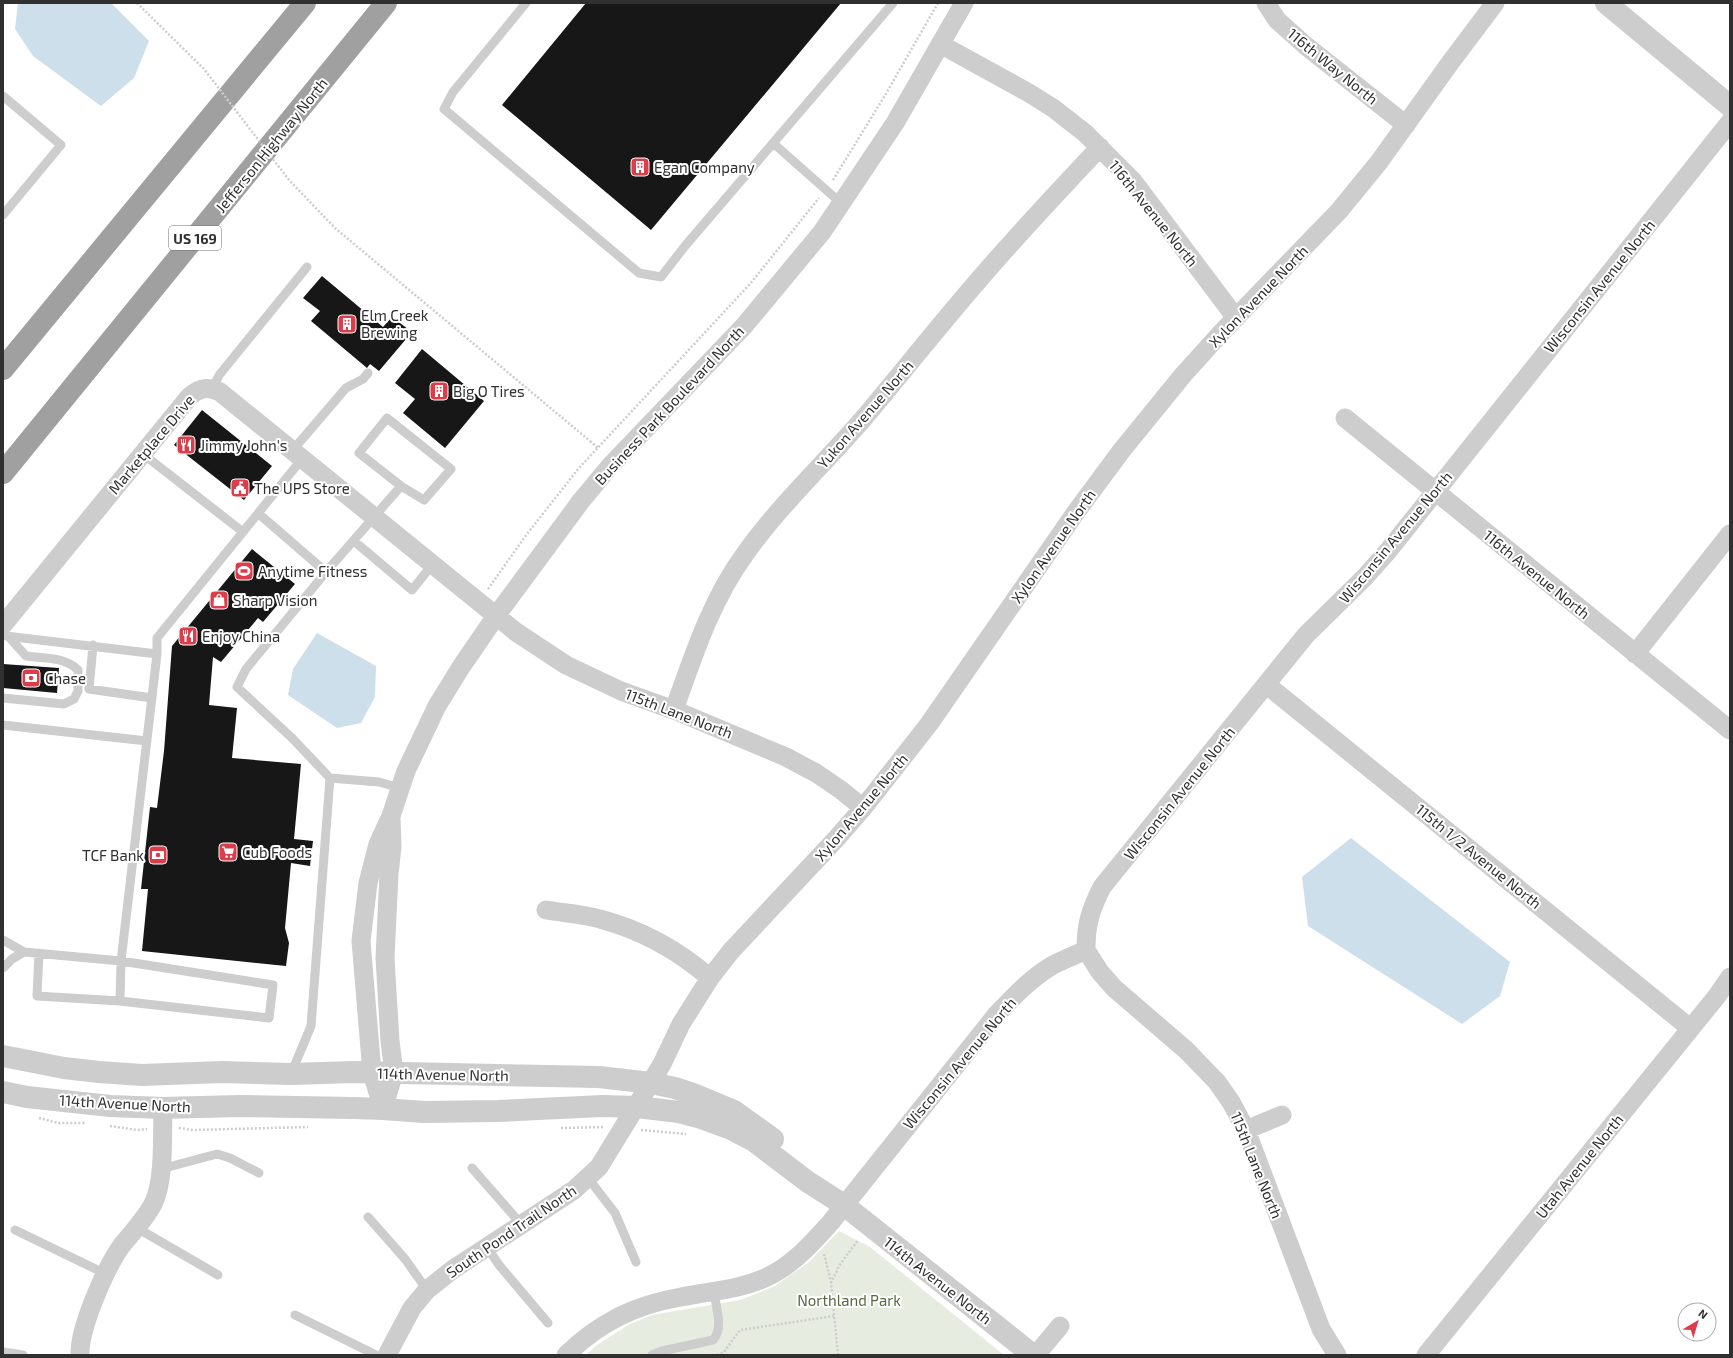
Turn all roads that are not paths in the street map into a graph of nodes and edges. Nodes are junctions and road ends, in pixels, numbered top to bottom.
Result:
1 (305, 3) edge
2 (386, 3) edge
3 (526, 3) edge
4 (892, 3) edge
5 (964, 3) edge
6 (1266, 3) edge
7 (1495, 3) edge
8 (1606, 3) edge
9 (940, 44) junction
10 (3, 96) edge
11 (1730, 106) edge
12 (1730, 122) edge
13 (1406, 125) junction
14 (772, 143) junction
15 (1100, 147) junction
16 (842, 204) junction
17 (3, 216) edge
18 (307, 267) dead end
19 (1236, 318) junction
20 (3, 369) edge
21 (368, 373) dead end
22 (212, 388) junction
23 (1345, 418) dead end
24 (143, 454) junction
25 (297, 455) junction
26 (3, 473) edge
27 (401, 486) junction
28 (1435, 491) junction
29 (259, 514) junction
30 (373, 518) junction
31 (244, 532) junction
32 (1730, 534) edge
33 (354, 541) junction
34 (432, 566) junction
35 (326, 572) junction
36 (496, 616) junction
37 (5, 632) edge
38 (93, 645) junction
39 (157, 654) junction
40 (1635, 654) junction
41 (1267, 685) junction
42 (3, 698) edge
43 (152, 698) junction
44 (674, 710) junction
45 (3, 725) edge
46 (1730, 730) edge
47 (147, 741) junction
48 (330, 778) junction
49 (400, 788) junction
50 (863, 808) junction
51 (391, 816) junction
52 (546, 910) dead end
53 (3, 940) edge
54 (1086, 950) junction
55 (24, 952) junction
56 (39, 954) junction
57 (121, 961) junction
58 (3, 968) edge
59 (1730, 977) edge
60 (710, 978) junction
61 (120, 1001) junction
62 (1690, 1028) junction
63 (3, 1056) edge
64 (372, 1073) junction
65 (394, 1073) junction
66 (291, 1074) junction
67 (651, 1083) junction
68 (3, 1092) edge
69 (637, 1107) junction
70 (162, 1108) junction
71 (382, 1109) junction
72 (1282, 1115) dead end
73 (1246, 1130) junction
74 (472, 1168) dead end
75 (161, 1169) junction
76 (259, 1173) dead end
77 (588, 1178) junction
78 (844, 1205) junction
79 (368, 1217) dead end
80 (521, 1224) junction
81 (137, 1228) junction
82 (15, 1230) dead end
83 (487, 1247) junction
84 (636, 1262) dead end
85 (106, 1274) junction
86 (218, 1275) dead end
87 (427, 1290) junction
88 (714, 1292) junction
89 (295, 1315) dead end
90 (548, 1323) dead end
91 (1060, 1326) dead end
92 (3, 1352) edge
93 (23, 1355) edge
94 (80, 1355) edge
95 (386, 1355) edge
96 (566, 1355) edge
97 (652, 1355) edge
98 (1032, 1355) edge
99 (1036, 1355) edge
100 (1337, 1355) edge
101 (1426, 1355) edge

1 - 20 highway
2 - 26 highway, Jefferson Highway North / US 169
3 - 14 lane
4 - 14 lane
5 - 9 street, Business Park Boulevard North
6 - 13 street, 116th Way North
7 - 13 street, Xylon Avenue North
8 - 11 street
9 - 15 street, 116th Avenue North
9 - 16 street, Business Park Boulevard North
10 - 17 lane
12 - 28 street, Wisconsin Avenue North
13 - 19 street, Xylon Avenue North
14 - 16 lane
15 - 19 street, 116th Avenue North
15 - 44 street, Yukon Avenue North
16 - 36 street, Business Park Boulevard North
18 - 22 lane
19 - 50 street, Xylon Avenue North
21 - 25 lane
22 - 24 street, Marketplace Drive
22 - 25 street, Marketplace Drive
23 - 28 street, 116th Avenue North
24 - 31 lane
24 - 37 street, Marketplace Drive
25 - 29 lane
25 - 30 street, Marketplace Drive
27 - 27 lane
27 - 30 lane
28 - 40 street, 116th Avenue North
28 - 41 street, Wisconsin Avenue North
29 - 31 lane
29 - 35 lane
30 - 33 lane
30 - 34 street, Marketplace Drive
31 - 39 lane
32 - 40 street
33 - 34 lane
33 - 35 lane
34 - 36 street, Marketplace Drive
35 - 48 lane
36 - 44 street, 115th Lane North
36 - 49 street, Business Park Boulevard North
37 - 38 lane
37 - 42 lane
38 - 39 lane
38 - 43 lane
39 - 43 lane
40 - 46 street, 116th Avenue North
41 - 54 street, Wisconsin Avenue North
41 - 62 street, 115th 1/2 Avenue North
43 - 47 lane
44 - 50 street, 115th Lane North
45 - 47 lane
47 - 57 lane
48 - 49 lane
48 - 66 lane
49 - 51 street, Business Park Boulevard North
50 - 60 street, Xylon Avenue North
51 - 64 street, Business Park Boulevard North
51 - 65 street, Business Park Boulevard North
52 - 60 street
53 - 55 lane
54 - 73 street, 115th Lane North
54 - 78 street, Wisconsin Avenue North
55 - 56 lane
55 - 58 lane
56 - 57 lane
56 - 61 lane
57 - 61 lane
57 - 61 lane
59 - 62 street, Utah Avenue North
60 - 67 street, Xylon Avenue North
62 - 101 street, Utah Avenue North
63 - 66 street, 114th Avenue North
64 - 65 street, 114th Avenue North
64 - 66 street, 114th Avenue North
64 - 71 street, Business Park Boulevard North
65 - 67 street, 114th Avenue North
65 - 71 street, Business Park Boulevard North
67 - 69 street, Xylon Avenue North
67 - 78 street, 114th Avenue North
68 - 70 street, 114th Avenue North
69 - 71 street, 114th Avenue North
69 - 77 street, South Pond Trail North
69 - 78 street, 114th Avenue North
70 - 71 street, 114th Avenue North
70 - 75 street
72 - 73 street
73 - 100 street, 115th Lane North
74 - 80 lane
75 - 76 lane
75 - 81 street
77 - 80 street, South Pond Trail North
77 - 84 lane
78 - 88 street, Wisconsin Avenue North
78 - 98 street, 114th Avenue North
79 - 87 lane
80 - 83 street, South Pond Trail North
81 - 85 street
81 - 86 lane
82 - 85 lane
83 - 87 street, South Pond Trail North
83 - 90 lane
85 - 94 street
87 - 95 street, South Pond Trail North
88 - 96 street, Wisconsin Avenue North
88 - 97 lane
89 - 95 lane
91 - 99 street
92 - 93 lane

